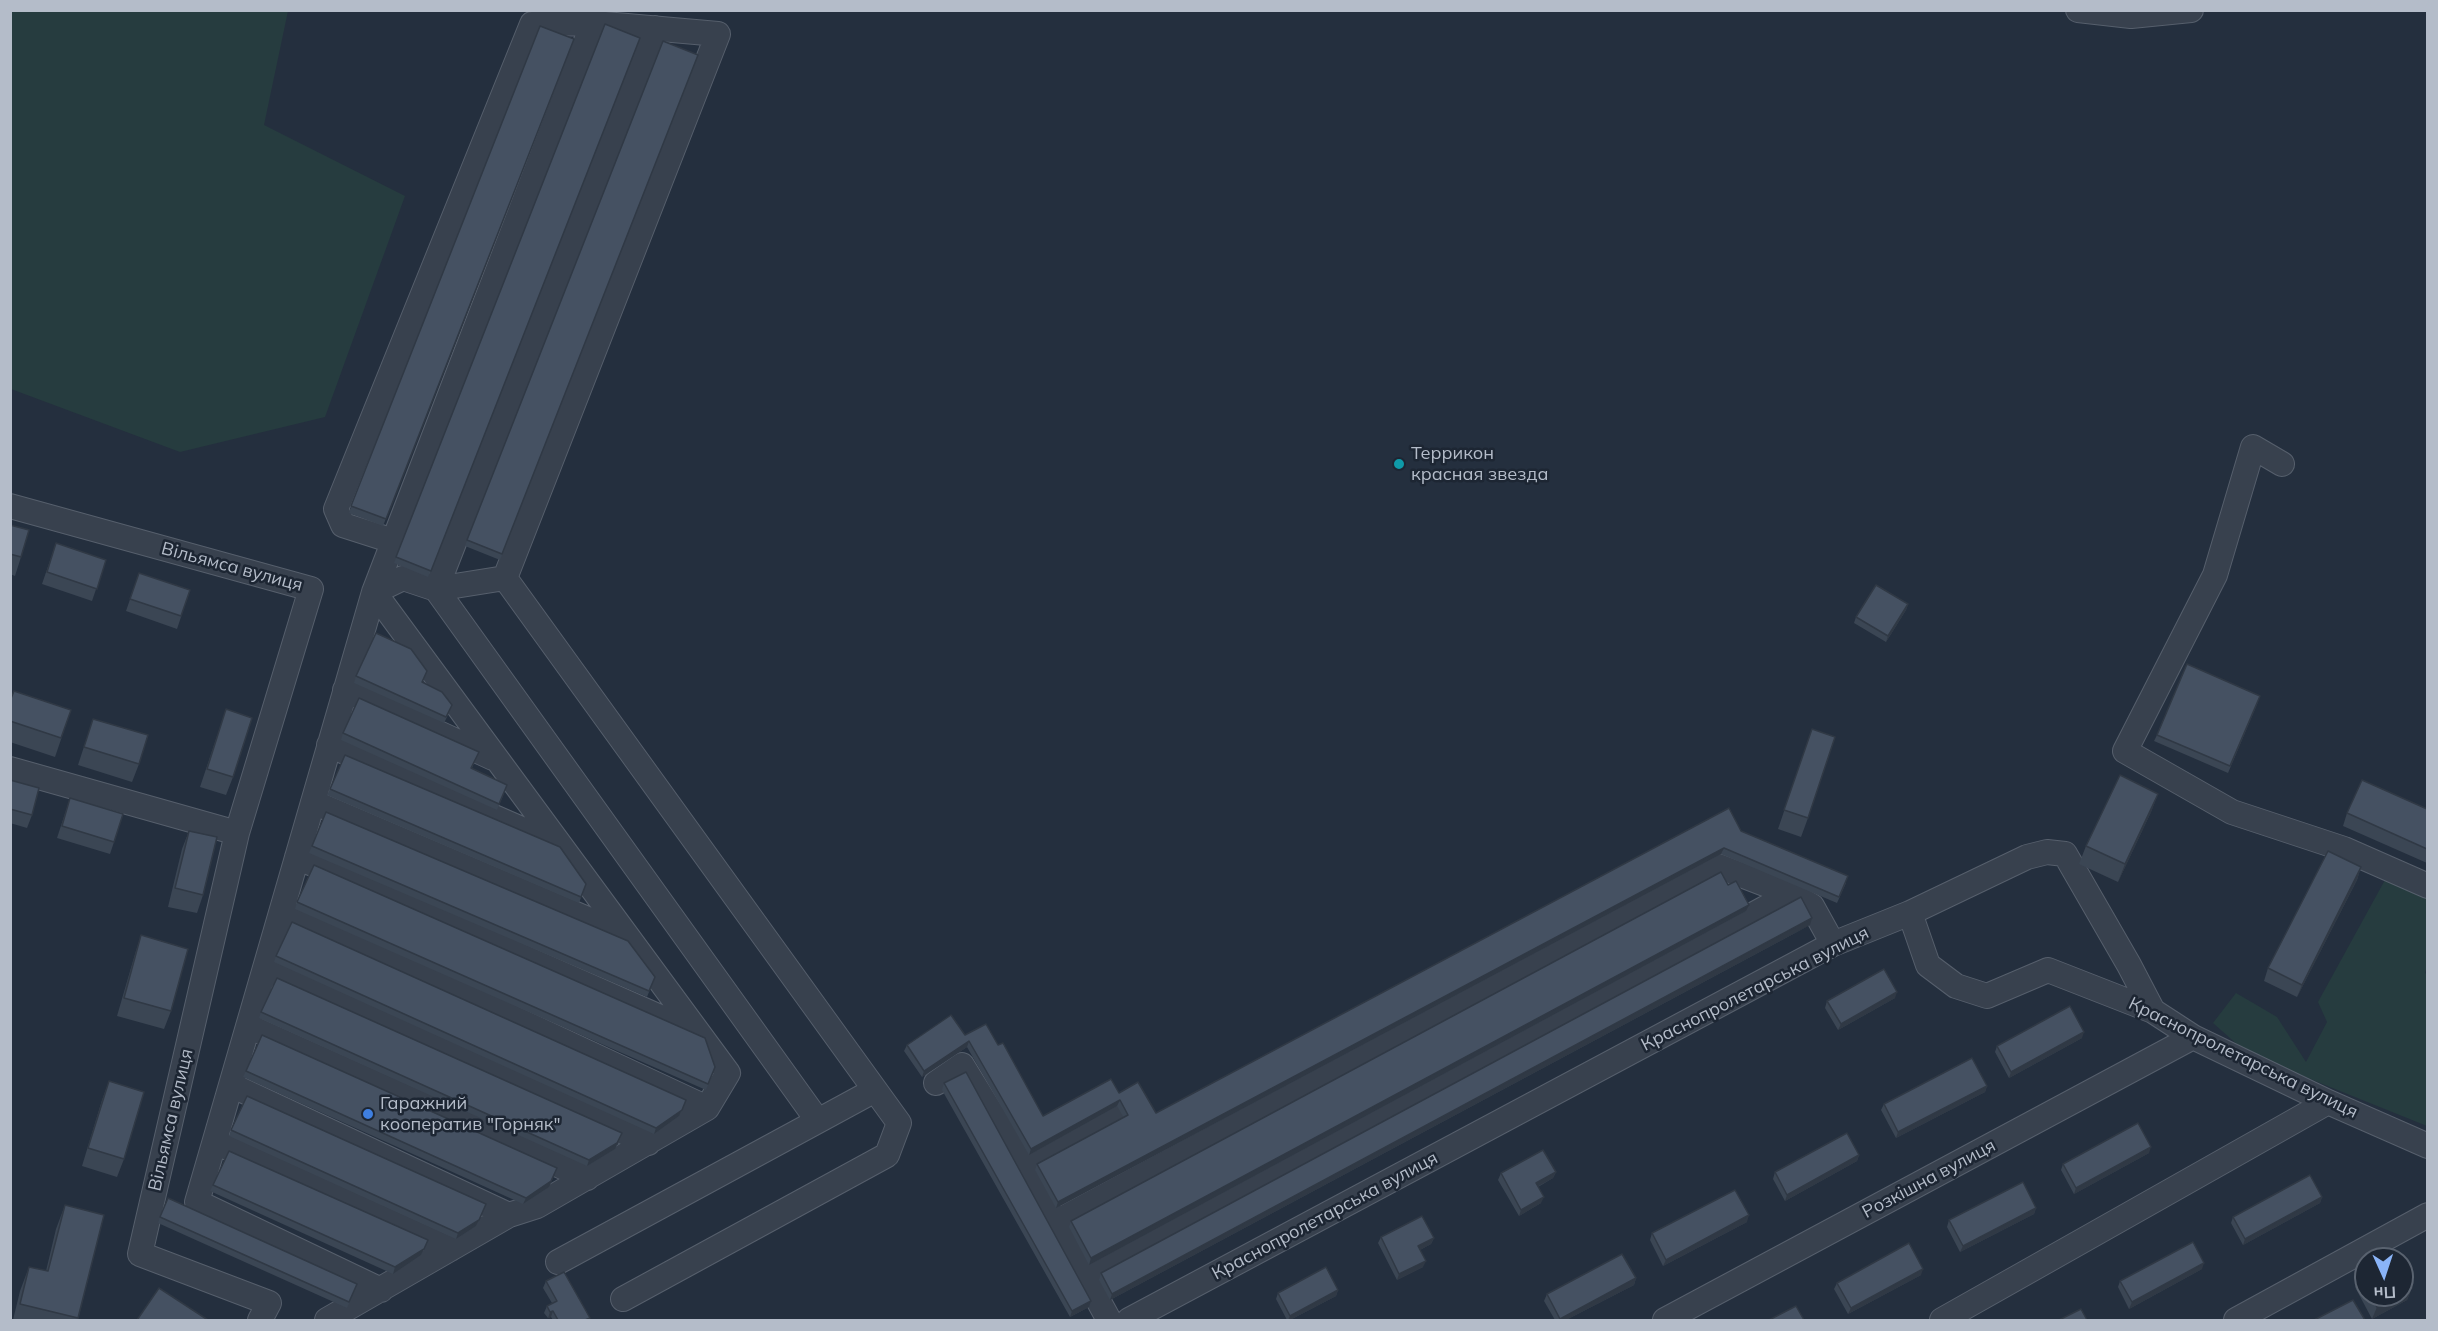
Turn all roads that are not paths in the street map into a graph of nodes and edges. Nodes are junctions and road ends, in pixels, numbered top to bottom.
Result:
1 (2078, 10) edge
2 (2191, 10) edge
3 (593, 23) junction
4 (655, 28) junction
5 (2282, 464) dead end
6 (10, 506) edge
7 (393, 541) junction
8 (505, 578) junction
9 (436, 589) junction
10 (374, 592) junction
11 (345, 690) junction
12 (330, 745) junction
13 (497, 759) junction
14 (10, 769) edge
15 (313, 802) junction
16 (237, 833) junction
17 (561, 846) junction
18 (297, 857) junction
19 (2427, 886) edge
20 (1791, 894) junction
21 (282, 910) junction
22 (1910, 913) junction
23 (626, 936) junction
24 (1833, 944) junction
25 (264, 969) junction
26 (2153, 1011) junction
27 (248, 1026) junction
28 (698, 1034) junction
29 (2193, 1037) junction
30 (936, 1083) dead end
31 (231, 1085) junction
32 (875, 1090) junction
33 (2328, 1101) junction
34 (707, 1108) junction
35 (1116, 1117) dead end
36 (818, 1121) junction
37 (215, 1142) junction
38 (648, 1143) junction
39 (2427, 1146) edge
40 (1025, 1167) junction
41 (587, 1178) junction
42 (510, 1215) junction
43 (2427, 1215) edge
44 (1056, 1222) junction
45 (450, 1250) junction
46 (558, 1262) dead end
47 (1086, 1278) junction
48 (381, 1290) junction
49 (624, 1299) dead end
50 (2266, 1313) edge
51 (260, 1320) edge
52 (327, 1320) edge
53 (1109, 1320) edge
54 (1129, 1320) edge
55 (1665, 1320) edge
56 (1942, 1320) edge
57 (2236, 1320) edge

1 - 2 street
3 - 4 street
3 - 7 street
3 - 7 street
4 - 8 street
4 - 9 street
5 - 19 street
6 - 16 street, Вільямса вулиця
7 - 10 street
8 - 9 street
8 - 32 street
9 - 10 street
9 - 36 street
10 - 11 street
10 - 13 street
11 - 12 street
11 - 13 street
12 - 15 street
12 - 17 street
13 - 17 street
14 - 16 street
15 - 18 street
15 - 23 street
16 - 51 street, Вільямса вулиця
17 - 23 street
18 - 21 street
18 - 28 street
20 - 24 street
20 - 44 street
20 - 47 street
21 - 25 street
21 - 34 street
22 - 24 street, Краснопролетарська вулиця
22 - 26 street, Краснопролетарська вулиця
22 - 26 street
23 - 28 street
24 - 54 street, Краснопролетарська вулиця
25 - 27 street
25 - 38 street
26 - 29 street, Краснопролетарська вулиця
27 - 31 street
27 - 41 street
28 - 34 street
29 - 33 street, Краснопролетарська вулиця
29 - 55 street, Розкішна вулиця
30 - 40 street
31 - 37 street
31 - 42 street
32 - 36 street
32 - 49 street
33 - 39 street, Краснопролетарська вулиця
33 - 56 street
34 - 38 street
35 - 40 street
36 - 46 street
37 - 45 street
37 - 48 street
38 - 41 street
40 - 44 street
41 - 42 street
42 - 45 street
43 - 50 street
44 - 47 street
45 - 48 street
47 - 53 street
48 - 52 street
50 - 57 street

